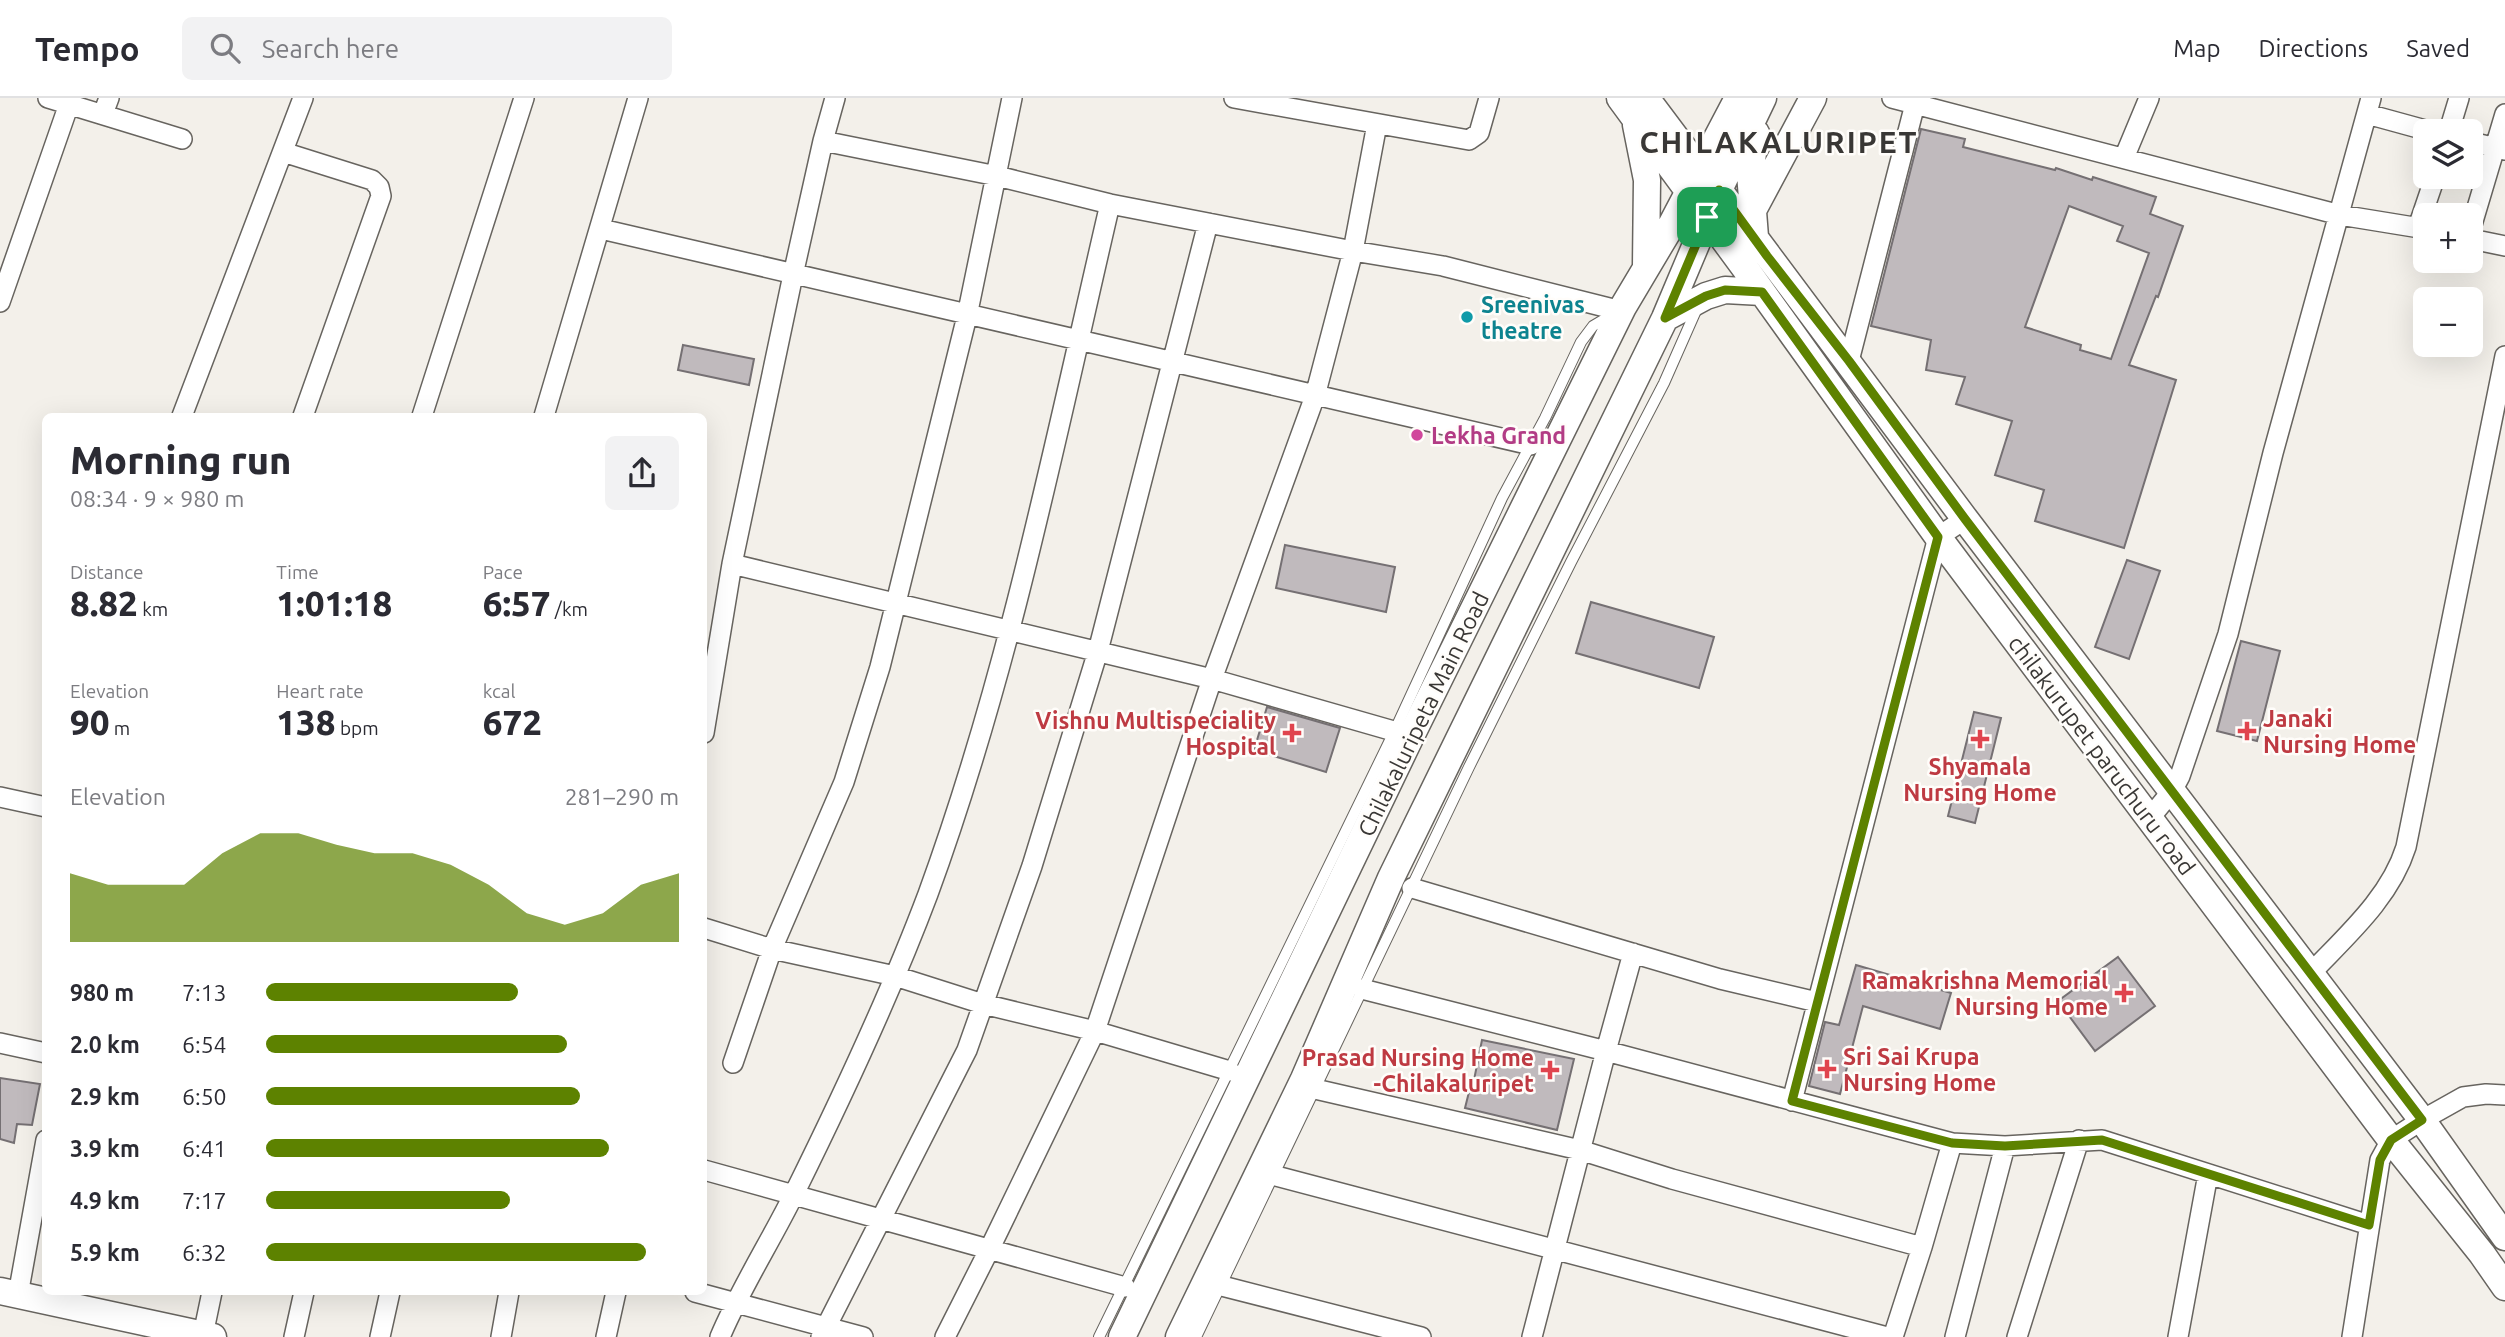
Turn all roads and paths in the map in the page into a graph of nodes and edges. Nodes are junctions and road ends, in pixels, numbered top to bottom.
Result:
1 (48, 98) edge
2 (303, 98) edge
3 (524, 98) edge
4 (638, 98) edge
5 (835, 98) edge
6 (1012, 98) edge
7 (1234, 98) edge
8 (1489, 98) edge
9 (1813, 98) edge
10 (1892, 98) edge
11 (2150, 98) edge
12 (2459, 98) edge
13 (1754, 99) edge
14 (2364, 103) edge
15 (69, 104) junction
16 (1633, 104) edge
17 (1915, 104) junction
18 (106, 106) edge
19 (2505, 114) edge
20 (2453, 119) edge
21 (1377, 124) junction
22 (2413, 124) edge
23 (182, 139) dead end
24 (822, 141) junction
25 (2500, 149) edge
26 (282, 152) junction
27 (2124, 158) junction
28 (997, 176) junction
29 (1694, 181) junction
30 (1719, 190) junction
31 (2480, 203) edge
32 (1110, 204) junction
33 (2340, 215) junction
34 (1707, 217) junction
35 (1208, 223) junction
36 (1753, 226) junction
37 (2413, 227) edge
38 (601, 229) junction
39 (2483, 241) edge
40 (2505, 246) edge
41 (1353, 251) junction
42 (1646, 266) junction
43 (793, 275) junction
44 (1762, 292) junction
45 (1702, 298) junction
46 (0, 302) edge
47 (1622, 309) junction
48 (967, 316) junction
49 (1665, 318) junction
50 (1078, 341) junction
51 (2505, 356) edge
52 (1849, 361) junction
53 (1171, 363) junction
54 (1315, 396) junction
55 (183, 413) edge
56 (304, 413) edge
57 (423, 413) edge
58 (545, 413) edge
59 (1531, 445) junction
60 (1965, 519) junction
61 (1938, 537) junction
62 (732, 564) junction
63 (897, 603) junction
64 (1010, 630) junction
65 (1098, 651) junction
66 (1212, 679) junction
67 (707, 695) edge
68 (1403, 733) junction
69 (2172, 792) junction
70 (0, 797) edge
71 (42, 806) edge
72 (2150, 819) junction
73 (1412, 888) junction
74 (707, 929) edge
75 (772, 949) junction
76 (1633, 953) junction
77 (2310, 974) junction
78 (895, 976) junction
79 (1362, 989) junction
80 (1817, 1002) junction
81 (983, 1004) junction
82 (1095, 1031) junction
83 (0, 1043) edge
84 (1605, 1051) junction
85 (42, 1052) edge
86 (733, 1063) dead end
87 (1230, 1071) junction
88 (1315, 1089) junction
89 (2505, 1096) edge
90 (1792, 1101) junction
91 (2422, 1120) junction
92 (2079, 1140) junction
93 (2391, 1140) junction
94 (1952, 1143) junction
95 (2005, 1146) junction
96 (1580, 1150) junction
97 (42, 1157) edge
98 (707, 1171) edge
99 (2208, 1174) junction
100 (1272, 1175) junction
101 (794, 1193) junction
102 (881, 1218) junction
103 (2369, 1225) junction
104 (2505, 1237) edge
105 (1922, 1247) junction
106 (990, 1248) junction
107 (1555, 1250) junction
108 (1222, 1286) junction
109 (1125, 1287) junction
110 (2505, 1287) edge
111 (9, 1293) edge
112 (212, 1295) edge
113 (303, 1295) edge
114 (389, 1295) edge
115 (508, 1295) edge
116 (615, 1295) edge
117 (707, 1295) edge
118 (735, 1302) junction
119 (823, 1332) edge
120 (208, 1336) edge
121 (294, 1337) edge
122 (380, 1337) edge
123 (501, 1337) edge
124 (606, 1337) edge
125 (720, 1337) edge
126 (863, 1337) edge
127 (945, 1337) edge
128 (1099, 1337) edge
129 (1122, 1337) edge
130 (1179, 1337) edge
131 (1196, 1337) edge
132 (1421, 1337) edge
133 (1532, 1337) edge
134 (1887, 1337) edge
135 (1893, 1337) edge
136 (1955, 1337) edge
137 (2017, 1337) edge
138 (2178, 1337) edge
139 (2352, 1337) edge

1 - 15 street
2 - 26 street
3 - 57 street
4 - 38 street
5 - 24 street
6 - 28 street
7 - 21 street
8 - 21 street
9 - 36 main road
10 - 17 street
11 - 27 street
12 - 20 street
13 - 29 main road, Chilakaluripeta Main Road
13 - 30 main road, Chilakaluripeta Main Road
13 - 36 main road
14 - 22 street
14 - 33 street
15 - 18 street
15 - 46 street
16 - 29 main road
16 - 42 main road
17 - 27 street
17 - 52 street
18 - 23 street
19 - 25 street
21 - 41 street
24 - 28 street
24 - 43 street
25 - 31 street
26 - 55 street
26 - 56 street
27 - 33 street
28 - 32 street
28 - 48 street
29 - 30 main road, chilakurupet paruchuru road
29 - 34 main road, chilakurupet paruchuru road
29 - 42 main road, Chilakaluripeta Main Road
30 - 34 main road, Chilakaluripeta Main Road
30 - 36 main road, chilakurupet paruchuru road
32 - 35 street
32 - 50 street
33 - 37 street
33 - 69 street
34 - 44 main road, chilakurupet paruchuru road
34 - 49 main road, Chilakaluripeta Main Road
35 - 41 street
35 - 53 street
36 - 52 main road, chilakurupet paruchuru road
38 - 43 street
38 - 58 street
39 - 40 street
41 - 47 street
41 - 54 street
42 - 47 main road, Chilakaluripeta Main Road
43 - 48 street
43 - 62 street
44 - 45 main road
44 - 61 main road, chilakurupet paruchuru road
45 - 49 main road
45 - 73 lane
47 - 59 lane
47 - 68 main road, Chilakaluripeta Main Road
48 - 50 street
48 - 63 street
49 - 130 main road, Chilakaluripeta Main Road
50 - 53 street
50 - 64 street
51 - 77 street
52 - 60 main road, chilakurupet paruchuru road
53 - 54 street
53 - 65 street
54 - 59 street
54 - 66 street
59 - 68 lane
60 - 61 street
60 - 69 main road, chilakurupet paruchuru road
61 - 72 main road, chilakurupet paruchuru road
61 - 80 street
62 - 63 street
62 - 67 street
63 - 64 street
63 - 75 street
64 - 65 street
64 - 78 street
65 - 66 street
65 - 81 street
66 - 68 street
66 - 82 street
68 - 87 lane
68 - 129 main road, Chilakaluripeta Main Road
69 - 72 street
69 - 77 main road, chilakurupet paruchuru road
70 - 71 street
72 - 93 main road, chilakurupet paruchuru road
73 - 76 street
73 - 79 lane
74 - 75 street
75 - 78 street
75 - 86 street
76 - 80 street
76 - 84 street
77 - 91 main road, chilakurupet paruchuru road
78 - 81 street
78 - 101 street
79 - 84 street
79 - 88 lane
80 - 90 street
81 - 82 street
81 - 102 street
82 - 87 street
82 - 106 street
83 - 85 street
84 - 90 street
84 - 96 street
87 - 109 lane
88 - 96 street
88 - 100 lane
89 - 91 street
90 - 94 street
91 - 93 street
91 - 104 main road, chilakurupet paruchuru road
92 - 95 street
92 - 99 street
92 - 137 street
93 - 103 street
93 - 110 main road, chilakurupet paruchuru road
94 - 95 street
94 - 105 street
95 - 136 street
96 - 105 street
96 - 107 street
97 - 111 street
98 - 101 street
99 - 103 street
99 - 138 street
100 - 107 street
100 - 108 lane
101 - 102 street
101 - 118 street
102 - 106 street
102 - 119 street
103 - 139 street
105 - 135 street
106 - 109 street
106 - 127 street
107 - 133 street
107 - 134 street
108 - 131 lane
108 - 132 street
109 - 128 lane
111 - 120 main road
112 - 120 street
113 - 121 street
114 - 122 street
115 - 123 street
116 - 124 street
117 - 118 street
118 - 119 street
118 - 125 street
119 - 126 street

